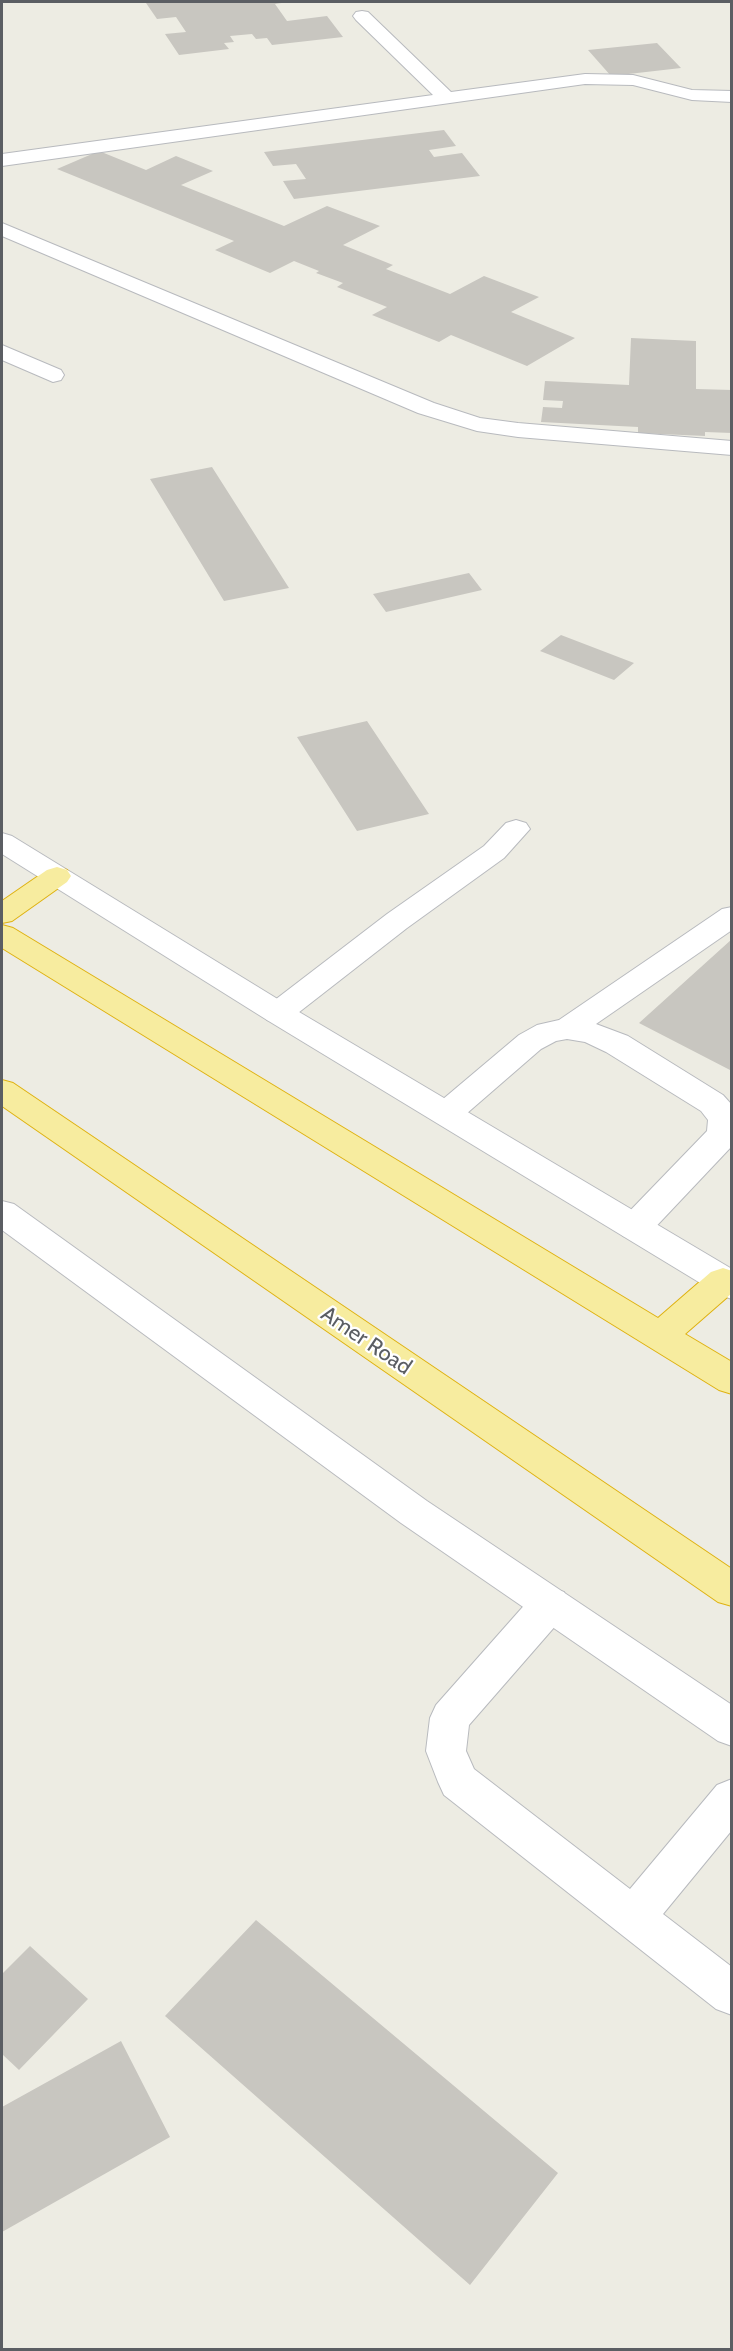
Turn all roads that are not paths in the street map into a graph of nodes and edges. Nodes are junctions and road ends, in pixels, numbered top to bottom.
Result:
1 (362, 16) dead end
2 (732, 97) edge
3 (447, 98) junction
4 (2, 160) edge
5 (2, 229) edge
6 (2, 352) edge
7 (53, 375) dead end
8 (732, 448) edge
9 (516, 829) dead end
10 (2, 842) edge
11 (57, 876) junction
12 (2, 914) edge
13 (732, 916) edge
14 (2, 935) edge
15 (278, 1013) junction
16 (567, 1029) junction
17 (2, 1092) edge
18 (447, 1113) junction
19 (728, 1114) edge
20 (2, 1213) edge
21 (635, 1227) junction
22 (727, 1283) edge
23 (660, 1336) junction
24 (732, 1380) edge
25 (732, 1590) edge
26 (550, 1604) junction
27 (732, 1728) edge
28 (732, 1798) edge
29 (633, 1917) junction
30 (732, 1995) edge

1 - 3 street
2 - 3 street
3 - 4 street
5 - 8 street
6 - 7 street
9 - 15 street
10 - 11 street
11 - 12 highway
11 - 15 street
13 - 16 street
14 - 23 highway
15 - 18 street
16 - 18 street
16 - 19 street
17 - 25 highway, Amer Road
18 - 21 street
19 - 21 street
20 - 26 street
21 - 22 street
22 - 23 highway
23 - 24 highway
26 - 27 street
26 - 29 street
28 - 29 street
29 - 30 street

